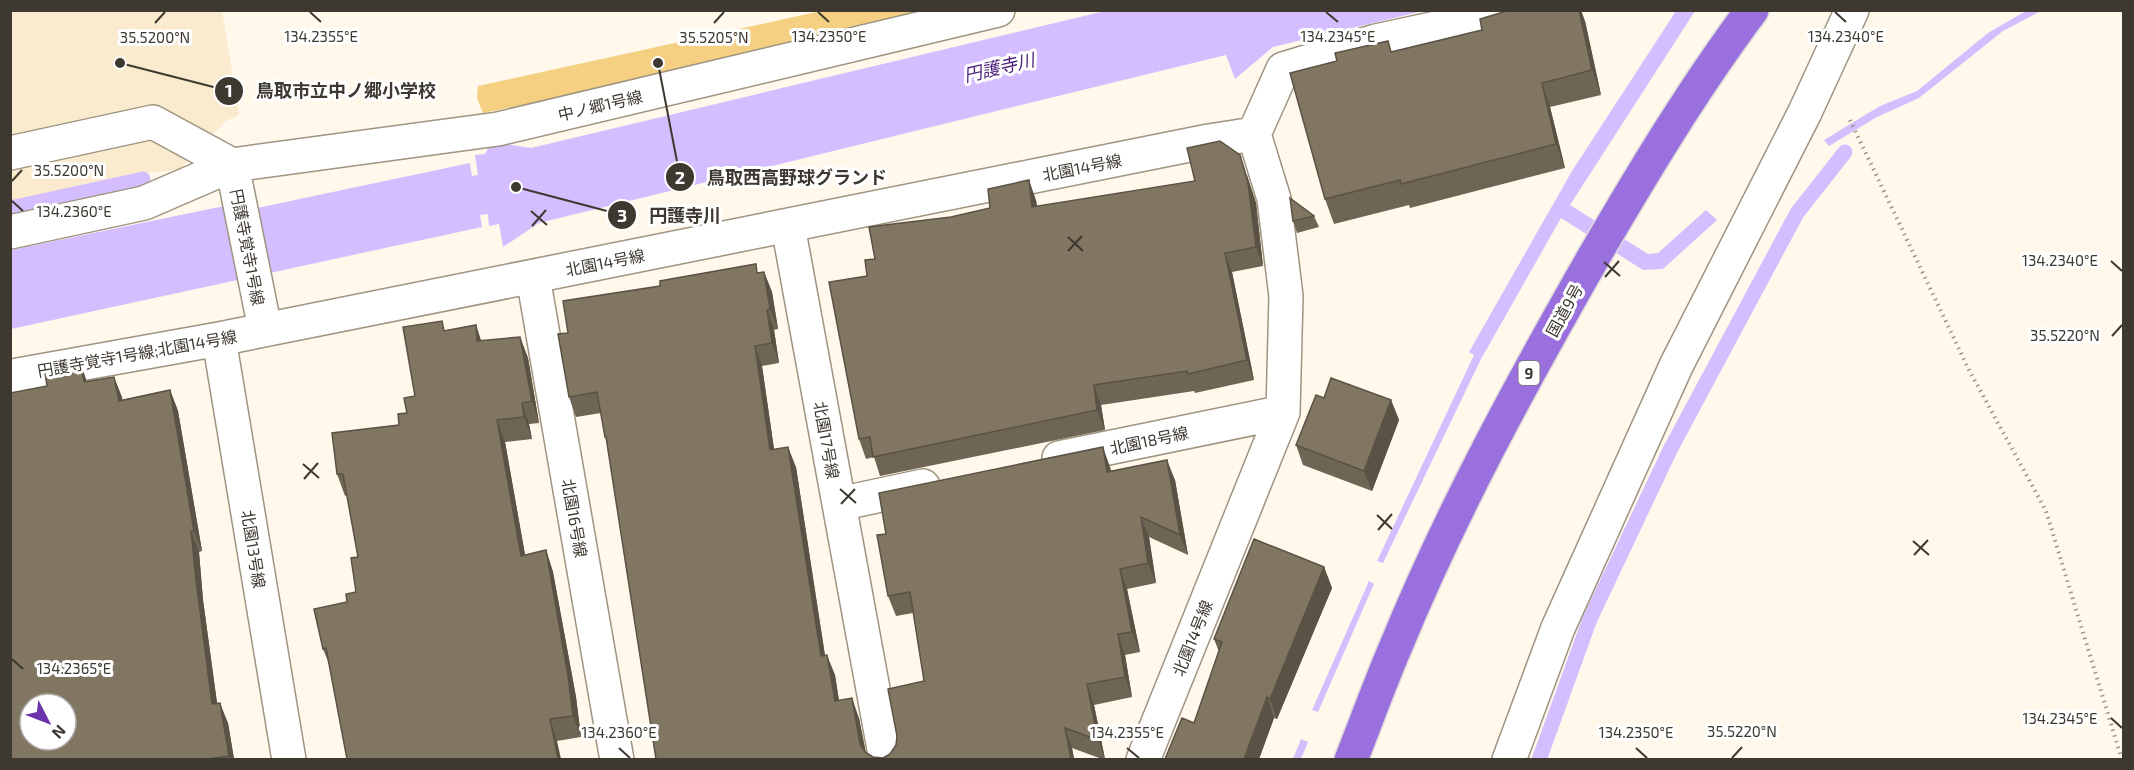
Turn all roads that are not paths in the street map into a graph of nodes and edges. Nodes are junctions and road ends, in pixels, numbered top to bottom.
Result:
1 (998, 10) edge
2 (1520, 10) edge
3 (1752, 10) edge
4 (1852, 10) edge
5 (1254, 134) junction
6 (10, 153) edge
7 (232, 165) junction
8 (788, 226) junction
9 (10, 232) edge
10 (533, 277) junction
11 (265, 329) junction
12 (219, 339) junction
13 (10, 379) edge
14 (1284, 412) junction
15 (1026, 465) edge
16 (956, 480) edge
17 (839, 504) junction
18 (289, 759) edge
19 (617, 759) edge
20 (886, 759) edge
21 (1143, 759) edge
22 (1351, 759) edge
23 (1509, 759) edge

1 - 7 street, 中ノ郷1号線
2 - 5 street
3 - 22 highway, 国道9号 / 9
4 - 23 street
5 - 8 street, 北園14号線
5 - 14 street, 北園14号線
6 - 7 street
7 - 9 street, 中ノ郷1号線
7 - 11 street, 円護寺覚寺1号線
8 - 10 street, 北園14号線
8 - 17 street, 北園17号線
10 - 11 street, 北園14号線
10 - 19 street, 北園16号線
11 - 12 street, 円護寺覚寺1号線;北園14号線
12 - 13 street, 円護寺覚寺1号線;北園14号線
12 - 18 street, 北園13号線
14 - 15 street, 北園18号線
14 - 21 street, 北園14号線
16 - 17 street
17 - 20 street, 北園17号線

